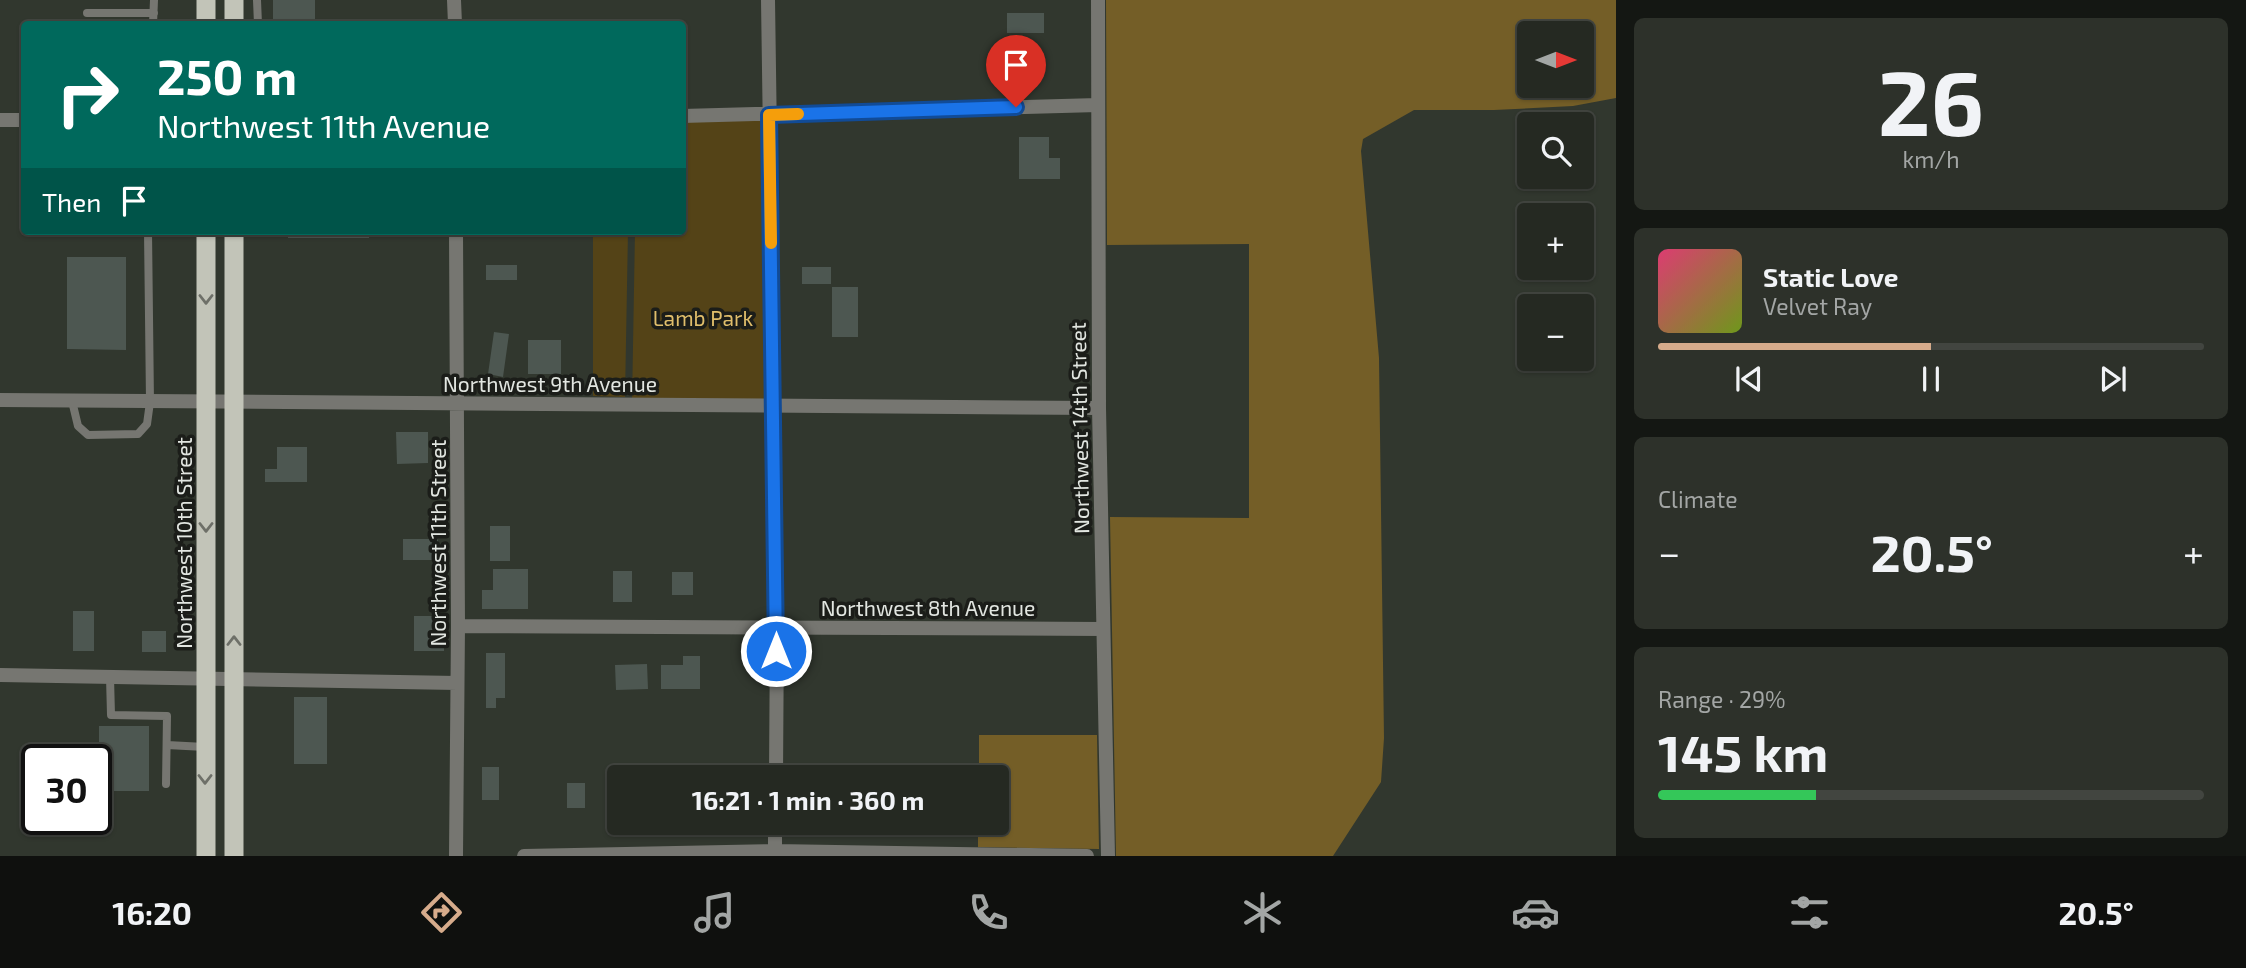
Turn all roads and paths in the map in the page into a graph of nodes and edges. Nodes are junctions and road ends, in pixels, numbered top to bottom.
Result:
1 (154, 0) edge
2 (206, 0) edge
3 (234, 0) edge
4 (257, 0) edge
5 (454, 0) edge
6 (768, 0) edge
7 (1098, 0) edge
8 (87, 13) dead end
9 (154, 13) junction
10 (153, 21) edge
11 (206, 21) edge
12 (234, 21) edge
13 (258, 21) edge
14 (454, 21) edge
15 (1098, 105) junction
16 (769, 115) junction
17 (686, 116) edge
18 (0, 120) edge
19 (21, 120) edge
20 (148, 235) edge
21 (206, 235) edge
22 (234, 235) edge
23 (456, 235) edge
24 (0, 400) edge
25 (72, 401) junction
26 (150, 402) junction
27 (206, 403) junction
28 (234, 403) junction
29 (458, 403) junction
30 (774, 405) junction
31 (1099, 408) junction
32 (458, 626) junction
33 (776, 626) junction
34 (1103, 629) junction
35 (0, 675) edge
36 (110, 677) junction
37 (206, 679) junction
38 (234, 680) junction
39 (457, 683) junction
40 (167, 746) junction
41 (205, 747) junction
42 (776, 765) edge
43 (166, 784) dead end
44 (775, 835) edge
45 (775, 853) edge
46 (206, 856) edge
47 (234, 856) edge
48 (456, 856) edge
49 (524, 856) edge
50 (1087, 856) edge
51 (1108, 856) edge

1 - 9 lane
2 - 11 highway
3 - 12 highway
4 - 13 lane
5 - 14 street
6 - 16 street
7 - 15 street, Northwest 14th Street
8 - 9 lane
9 - 10 lane
15 - 16 street
15 - 31 street, Northwest 14th Street
16 - 17 street
16 - 30 street
18 - 19 street
20 - 26 lane
21 -> 27 highway, Northwest 10th Street
22 - 28 highway
23 - 29 street, Northwest 11th Street
24 - 25 street, Northwest 9th Avenue
25 - 26 street, Northwest 9th Avenue
25 - 26 lane
26 - 27 street, Northwest 9th Avenue
27 - 28 street, Northwest 9th Avenue
27 -> 37 highway, Northwest 10th Street
28 - 29 street, Northwest 9th Avenue
38 -> 28 highway
29 - 30 street, Northwest 9th Avenue
29 - 32 street, Northwest 11th Street
30 - 31 street, Northwest 9th Avenue
30 - 33 street
31 - 34 street, Northwest 14th Street
32 - 33 street, Northwest 8th Avenue
32 - 39 street, Northwest 11th Street
33 - 34 street, Northwest 8th Avenue
33 - 42 street
34 - 51 street, Northwest 14th Street
35 - 36 street
36 - 37 street
36 - 40 lane
37 - 38 street
37 - 41 highway, Northwest 10th Street
38 - 39 street
38 - 47 highway
39 - 48 street, Northwest 11th Street
40 - 41 lane
40 - 43 lane
41 -> 46 highway, Northwest 10th Street
44 - 45 street
45 - 49 street
45 - 50 street

